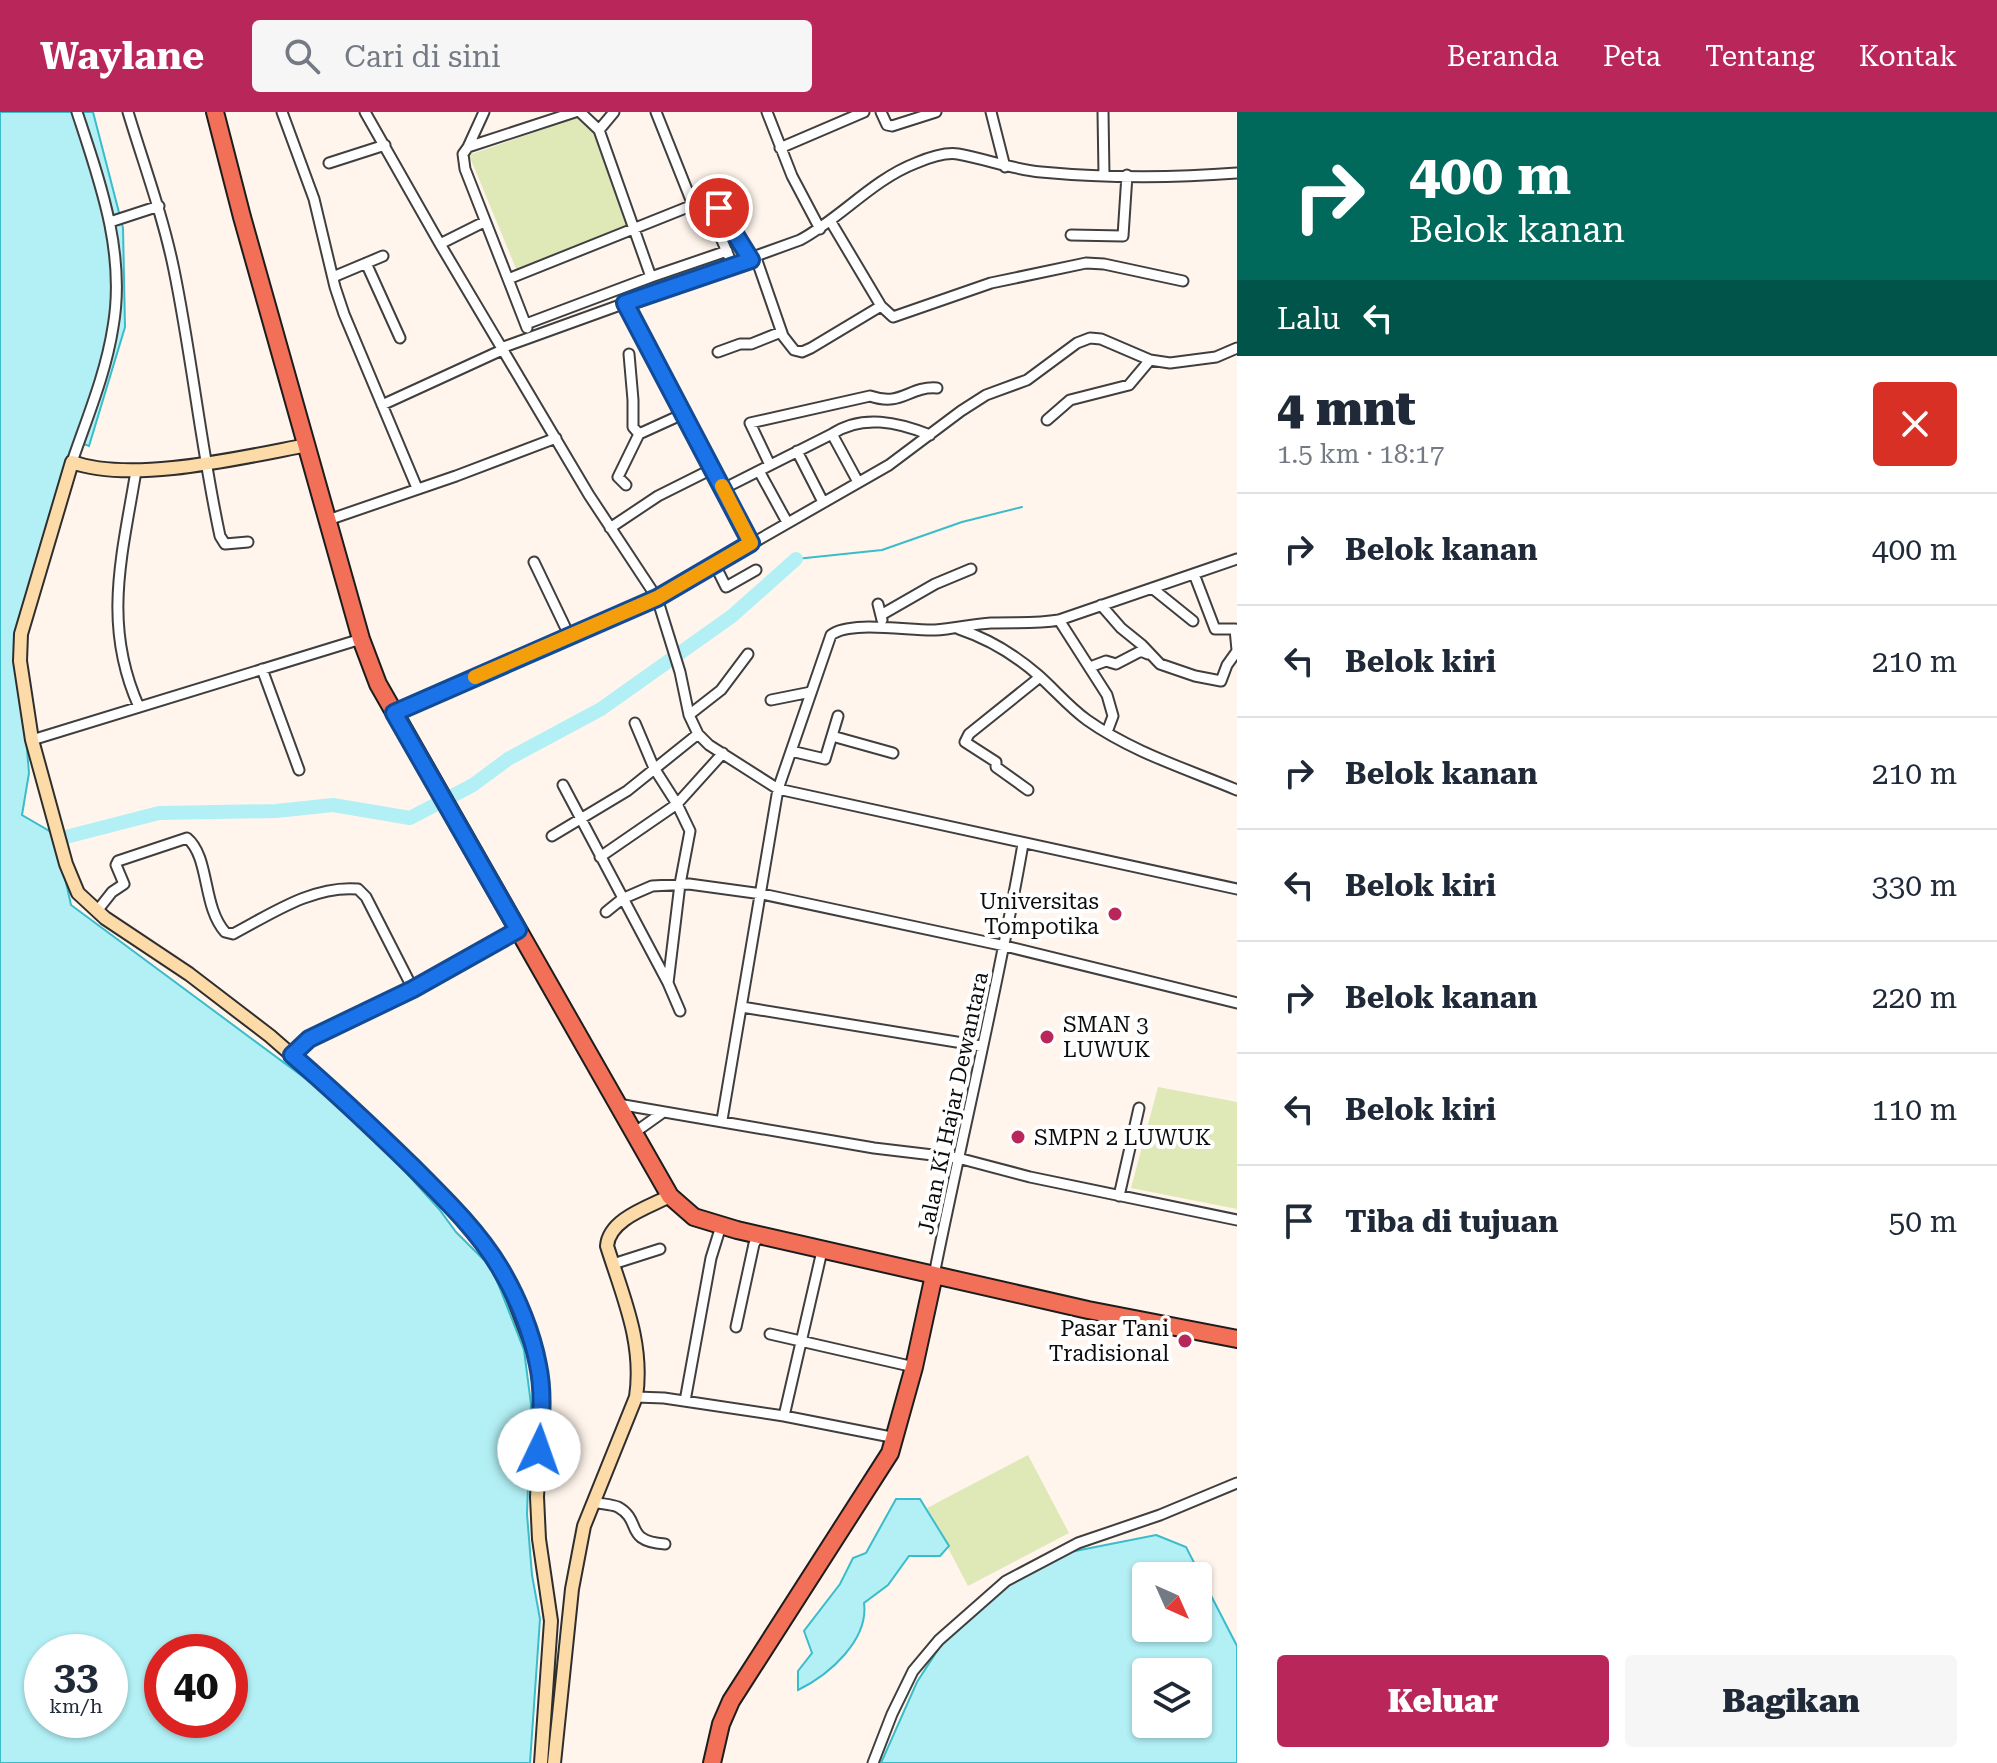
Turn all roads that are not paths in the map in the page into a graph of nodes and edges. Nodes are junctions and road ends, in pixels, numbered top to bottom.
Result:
1 (77, 112) edge
2 (128, 112) edge
3 (215, 112) edge
4 (282, 112) edge
5 (365, 112) edge
6 (484, 112) edge
7 (577, 112) edge
8 (616, 112) edge
9 (656, 112) edge
10 (767, 112) edge
11 (864, 112) edge
12 (881, 112) edge
13 (936, 112) edge
14 (991, 112) edge
15 (1103, 112) edge
16 (599, 130) junction
17 (385, 145) junction
18 (468, 147) junction
19 (780, 148) junction
20 (329, 163) dead end
21 (1005, 167) junction
22 (1237, 173) edge
23 (1104, 175) junction
24 (1127, 175) junction
25 (705, 186) dead end
26 (693, 205) junction
27 (159, 206) junction
28 (110, 222) junction
29 (484, 222) junction
30 (831, 222) junction
31 (820, 229) junction
32 (635, 230) junction
33 (1071, 235) dead end
34 (440, 244) junction
35 (727, 251) junction
36 (383, 256) dead end
37 (753, 259) junction
38 (366, 263) junction
39 (733, 266) junction
40 (333, 277) junction
41 (651, 277) junction
42 (508, 279) junction
43 (1183, 281) dead end
44 (625, 303) junction
45 (881, 306) junction
46 (526, 324) junction
47 (781, 332) junction
48 (530, 337) junction
49 (400, 338) dead end
50 (1237, 348) edge
51 (502, 349) junction
52 (718, 352) dead end
53 (629, 354) dead end
54 (1150, 360) junction
55 (937, 388) dead end
56 (382, 405) junction
57 (683, 414) junction
58 (1047, 420) dead end
59 (639, 434) junction
60 (832, 434) junction
61 (930, 435) junction
62 (556, 438) junction
63 (307, 445) junction
64 (797, 451) junction
65 (72, 462) junction
66 (204, 463) junction
67 (770, 465) junction
68 (712, 469) junction
69 (136, 471) junction
70 (759, 471) junction
71 (858, 482) junction
72 (626, 485) dead end
73 (417, 488) junction
74 (723, 489) junction
75 (823, 502) junction
76 (328, 520) junction
77 (787, 522) junction
78 (610, 528) junction
79 (248, 542) dead end
80 (751, 543) junction
81 (1237, 559) edge
82 (534, 562) dead end
83 (714, 563) junction
84 (971, 569) dead end
85 (756, 570) dead end
86 (1194, 574) junction
87 (1152, 588) junction
88 (657, 598) junction
89 (878, 604) dead end
90 (1101, 605) junction
91 (881, 615) junction
92 (1059, 620) junction
93 (1193, 621) dead end
94 (884, 627) junction
95 (955, 628) junction
96 (569, 635) junction
97 (361, 639) junction
98 (1237, 650) edge
99 (748, 654) dead end
100 (1152, 656) junction
101 (1090, 667) junction
102 (262, 669) junction
103 (1040, 677) junction
104 (811, 692) junction
105 (771, 700) dead end
106 (139, 707) junction
107 (394, 713) junction
108 (689, 715) junction
109 (838, 716) dead end
110 (635, 723) dead end
111 (1107, 732) junction
112 (698, 734) junction
113 (832, 736) junction
114 (32, 740) junction
115 (791, 751) junction
116 (723, 753) junction
117 (893, 753) dead end
118 (654, 768) junction
119 (299, 770) dead end
120 (563, 785) dead end
121 (778, 789) junction
122 (1028, 790) dead end
123 (1237, 790) edge
124 (677, 804) junction
125 (582, 819) junction
126 (552, 836) dead end
127 (1023, 844) junction
128 (600, 857) junction
129 (680, 884) junction
130 (1237, 889) edge
131 (762, 894) junction
132 (622, 899) junction
133 (97, 911) junction
134 (606, 912) dead end
135 (518, 930) junction
136 (1005, 946) junction
137 (668, 983) junction
138 (413, 989) junction
139 (1237, 1003) edge
140 (742, 1007) junction
141 (680, 1011) dead end
142 (981, 1046) junction
143 (292, 1055) junction
144 (618, 1104) junction
145 (1139, 1108) dead end
146 (662, 1113) junction
147 (722, 1120) junction
148 (634, 1133) junction
149 (958, 1158) junction
150 (670, 1196) junction
151 (1119, 1196) junction
152 (1237, 1220) edge
153 (721, 1226) junction
154 (759, 1236) junction
155 (660, 1249) dead end
156 (822, 1251) junction
157 (613, 1264) junction
158 (934, 1275) junction
159 (736, 1327) dead end
160 (770, 1334) dead end
161 (1237, 1339) edge
162 (802, 1340) junction
163 (914, 1367) junction
164 (636, 1397) junction
165 (685, 1401) junction
166 (784, 1416) junction
167 (896, 1438) junction
168 (1237, 1483) edge
169 (593, 1502) junction
170 (665, 1544) dead end
171 (551, 1616) junction
172 (568, 1616) junction
173 (541, 1763) edge
174 (554, 1763) edge
175 (712, 1763) edge
176 (873, 1763) edge

1 - 28 street
2 - 27 street
3 - 63 highway
4 - 40 street
5 - 17 street
6 - 18 street
7 - 16 street
7 - 18 street
8 - 16 street
9 - 26 street
10 - 19 street
11 - 19 street
12 - 13 street
14 - 21 street
15 - 23 street
16 - 32 street
17 - 20 street
17 - 34 street
18 - 29 street
19 - 31 street
21 - 23 street
21 - 30 street
22 - 24 street
23 - 24 street
24 - 33 street
25 - 37 street
26 - 32 street
26 - 35 street
27 - 28 street
27 - 66 street
28 - 65 street
29 - 34 street
29 - 42 street
30 - 31 street
30 - 45 street
31 - 37 street
32 - 41 street
32 - 42 street
34 - 51 street
35 - 39 street
35 - 41 street
36 - 38 street
37 - 39 street
37 - 47 street
38 - 40 street
38 - 49 street
39 - 44 street
40 - 56 street
41 - 46 street
42 - 46 street
43 - 45 street
44 - 48 street
44 - 57 street
45 - 47 street
46 - 48 street
47 - 52 street
48 - 51 street
50 - 54 street
51 - 56 street
51 - 62 street
53 - 59 street
54 - 58 street
54 - 61 street
55 - 67 street
56 - 73 street
57 - 59 street
57 - 68 street
59 - 72 street
60 - 61 street
60 - 64 street
60 - 71 street
61 - 71 street
62 - 73 street
62 - 78 street
63 - 66 street
63 - 76 highway
64 - 67 street
64 - 75 street
65 - 69 street
65 - 114 street
66 - 69 street
66 - 79 street
67 - 70 street
68 - 74 street
68 - 78 street
69 - 106 street
70 - 74 street
70 - 77 street
71 - 75 street
73 - 76 street
74 - 80 street
75 - 77 street
76 - 97 highway
77 - 80 street
78 - 88 street
80 - 83 street
81 - 86 street
82 - 96 street
83 - 85 street
83 - 88 street
84 - 91 street
86 - 87 street
86 - 98 street
87 - 90 street
87 - 93 street
88 - 96 street
88 - 108 street
89 - 91 street
90 - 92 street
90 - 100 street
91 - 94 street
92 - 95 street
92 - 101 street
94 - 95 street
94 - 104 street
95 - 103 street
96 - 107 street
97 - 102 street
97 - 107 highway
98 - 100 street
99 - 108 street
100 - 101 street
101 - 111 street
102 - 106 street
102 - 119 street
103 - 111 street
103 - 122 street
104 - 105 street
104 - 115 street
106 - 114 street
107 - 135 highway
108 - 112 street
109 - 113 street
110 - 118 street
111 - 123 street
112 - 116 street
112 - 118 street
113 - 115 street
113 - 117 street
114 - 133 street
115 - 121 street
116 - 121 street
116 - 124 street
118 - 124 street
118 - 125 street
120 - 125 street
121 - 127 street
121 - 131 street
124 - 128 street
124 - 129 street
125 - 126 street
125 - 128 street
127 - 130 street
127 - 136 street, Jalan Ki Hajar Dewantara
128 - 132 street
129 - 131 street
129 - 132 street
129 - 137 street
131 - 136 street
131 - 140 street
132 - 134 street
132 - 137 street
133 - 138 street
133 - 143 street
135 - 138 street
135 - 144 highway
136 - 139 street
136 - 142 street, Jalan Ki Hajar Dewantara
137 - 141 street
138 - 143 street
140 - 142 street
140 - 147 street
142 - 149 street, Jalan Ki Hajar Dewantara
143 - 171 street
144 - 146 street
144 - 148 highway
145 - 151 street
146 - 147 street
146 - 148 street
147 - 149 street
148 - 150 highway
149 - 151 street
149 - 158 street, Jalan Ki Hajar Dewantara
150 - 153 highway
150 - 157 street
151 - 152 street
153 - 154 highway
153 - 165 street
154 - 156 highway
154 - 159 street
155 - 157 street
156 - 158 highway
156 - 162 street
157 - 164 street
158 - 161 highway
158 - 163 highway
160 - 162 street
162 - 163 street
162 - 166 street
163 - 167 highway
164 - 165 street
164 - 169 street
165 - 166 street
166 - 167 street
167 - 175 highway
168 - 176 street
169 - 170 street
169 - 172 street
171 - 172 street
171 - 173 street
172 - 174 street

